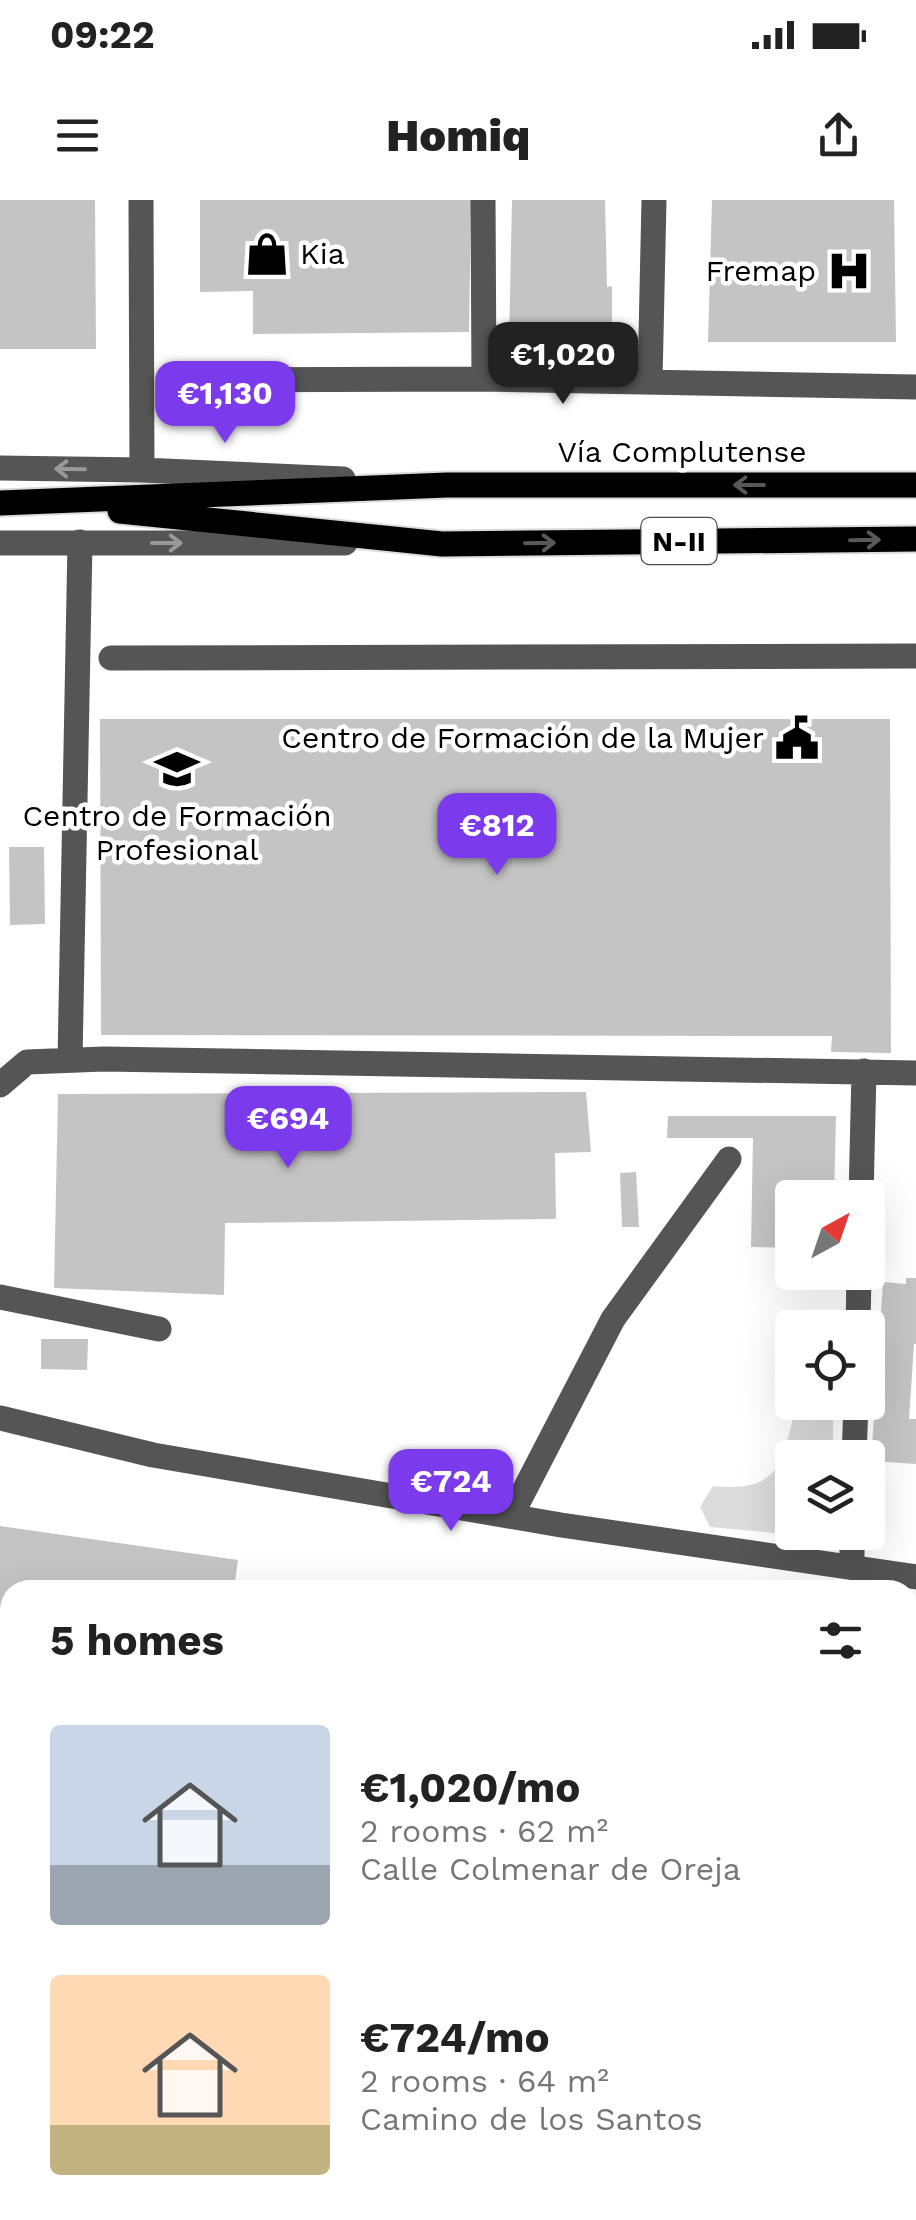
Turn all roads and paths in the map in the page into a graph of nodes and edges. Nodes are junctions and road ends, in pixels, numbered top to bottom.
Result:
1 (140, 200) edge
2 (483, 200) edge
3 (654, 200) edge
4 (484, 379) junction
5 (211, 380) dead end
6 (650, 381) junction
7 (916, 387) edge
8 (0, 468) edge
9 (142, 470) junction
10 (448, 484) junction
11 (916, 485) edge
12 (0, 502) edge
13 (30, 502) junction
14 (916, 539) edge
15 (80, 542) junction
16 (0, 543) edge
17 (442, 544) junction
18 (916, 656) edge
19 (111, 658) dead end
20 (70, 1060) junction
21 (864, 1071) junction
22 (916, 1073) edge
23 (0, 1085) edge
24 (729, 1159) dead end
25 (861, 1180) edge
26 (0, 1297) edge
27 (159, 1329) dead end
28 (0, 1418) edge
29 (511, 1516) junction
30 (855, 1550) edge
31 (859, 1575) edge
32 (916, 1577) edge

1 - 9 street
2 - 4 street
3 - 6 street
4 - 5 street
4 - 6 street
6 - 7 street
9 -> 8 street, Vía Complutense / N-II
9 - 10 street, Vía Complutense / N-II
11 -> 10 main road, Vía Complutense / N-II
10 - 13 main road, Vía Complutense / N-II
12 - 13 main road, Vía Complutense / N-II
13 - 17 main road, Vía Complutense / N-II
17 -> 14 main road, Vía Complutense / N-II
15 - 16 street, Vía Complutense / N-II
15 -> 17 street, Vía Complutense / N-II
15 - 20 street
18 - 19 street
20 - 21 street
20 - 23 street
21 - 22 street
21 - 25 street
24 - 29 street
26 - 27 street
28 - 29 street
29 - 31 street
30 - 31 street
31 - 32 street

